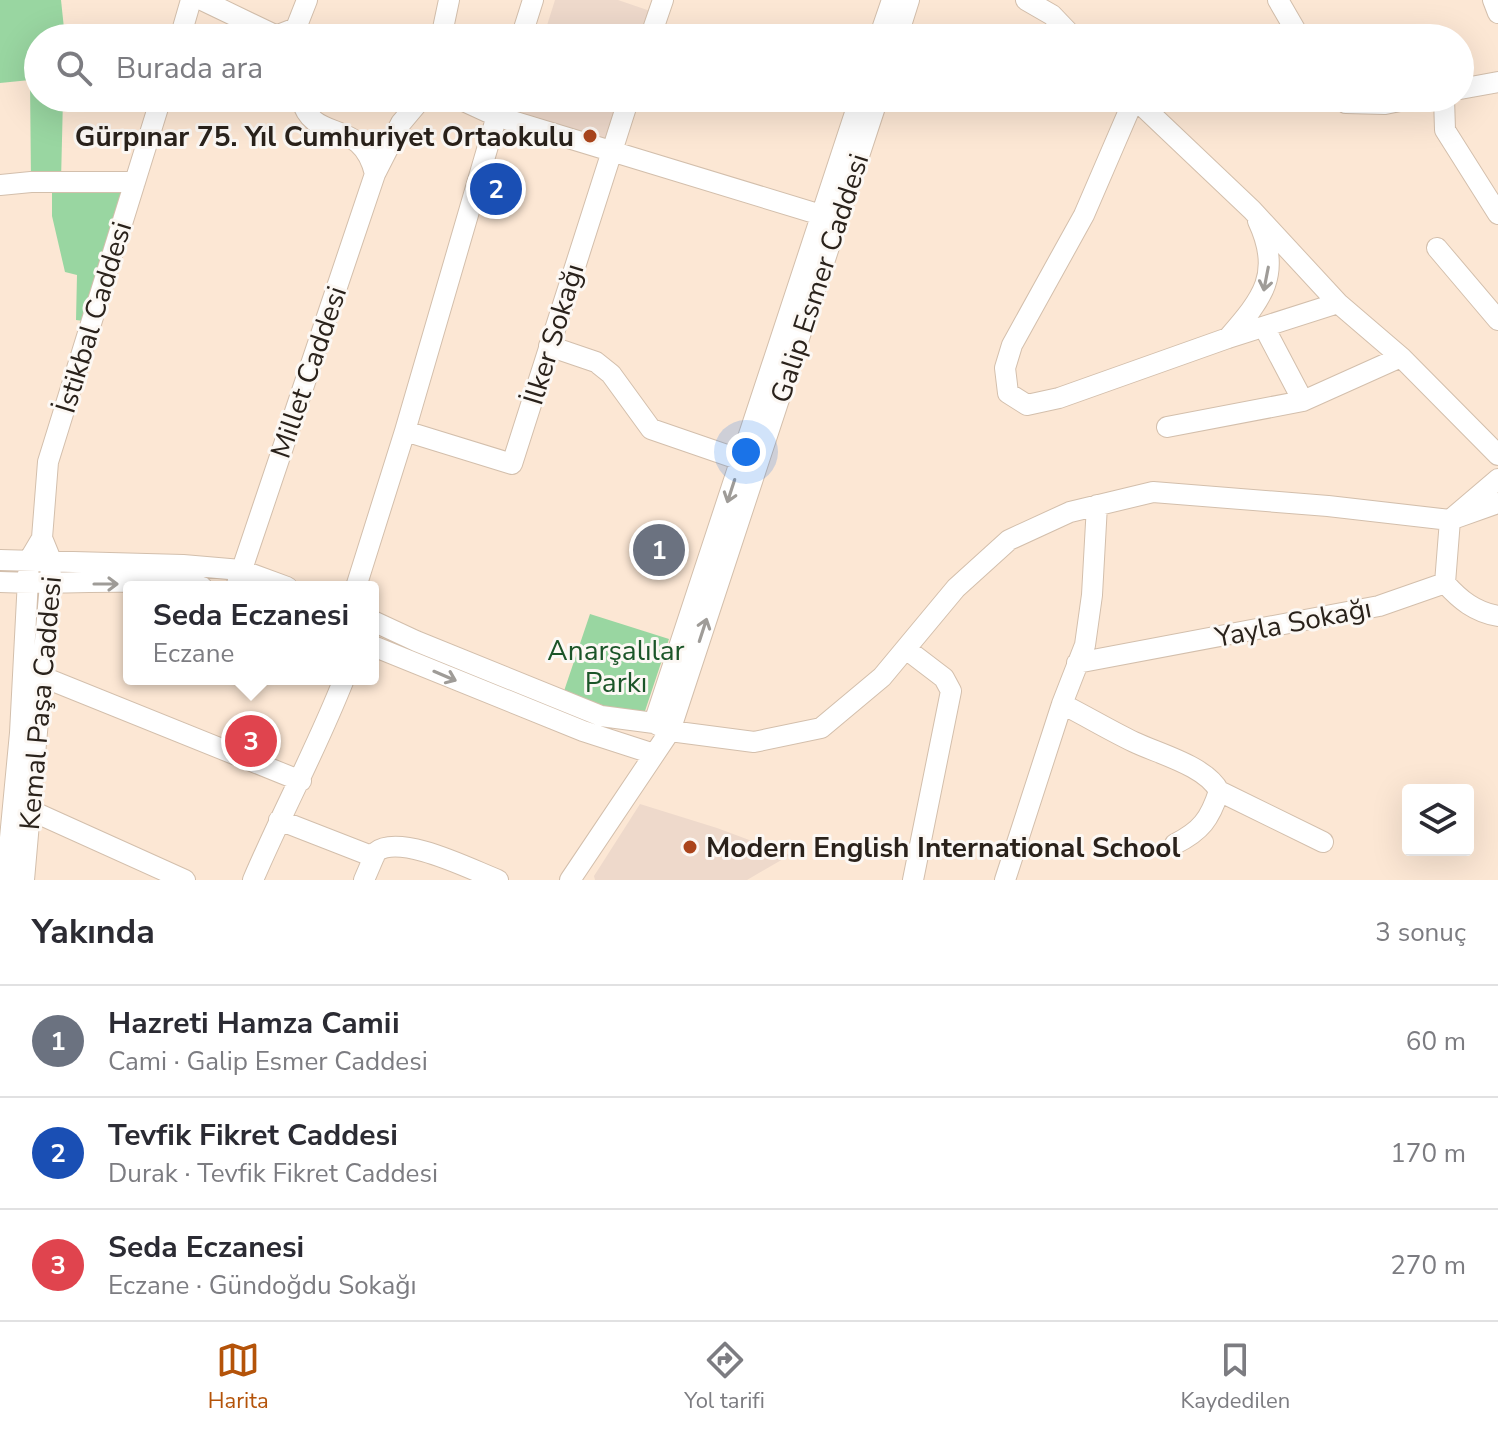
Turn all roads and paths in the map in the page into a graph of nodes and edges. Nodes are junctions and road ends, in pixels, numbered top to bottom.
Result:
1 (191, 0) edge
2 (202, 0) edge
3 (307, 0) edge
4 (449, 0) edge
5 (533, 0) edge
6 (663, 0) edge
7 (892, 0) edge
8 (909, 0) edge
9 (1026, 0) edge
10 (1278, 0) edge
11 (1493, 0) edge
12 (1052, 8) edge
13 (1498, 13) edge
14 (184, 24) edge
15 (263, 24) edge
16 (294, 24) edge
17 (444, 24) edge
18 (525, 24) edge
19 (655, 24) edge
20 (884, 24) edge
21 (901, 24) edge
22 (1292, 24) edge
23 (1498, 82) edge
24 (1474, 86) edge
25 (157, 112) edge
26 (307, 112) edge
27 (409, 112) edge
28 (498, 112) edge
29 (512, 112) edge
30 (624, 112) edge
31 (856, 112) edge
32 (872, 112) edge
33 (1128, 112) edge
34 (1149, 112) edge
35 (1444, 112) edge
36 (401, 123) junction
37 (352, 138) junction
38 (611, 150) junction
39 (375, 174) junction
40 (135, 182) junction
41 (0, 185) edge
42 (1252, 210) junction
43 (1498, 214) edge
44 (830, 218) junction
45 (1437, 248) dead end
46 (1338, 303) junction
47 (1498, 320) edge
48 (1264, 327) junction
49 (1228, 338) junction
50 (549, 346) junction
51 (1401, 357) junction
52 (1303, 401) junction
53 (1167, 427) dead end
54 (405, 431) junction
55 (1498, 455) edge
56 (741, 460) junction
57 (1498, 479) edge
58 (1498, 503) edge
59 (1097, 505) junction
60 (1450, 520) junction
61 (42, 538) junction
62 (0, 560) edge
63 (29, 560) junction
64 (51, 560) junction
65 (238, 579) edge
66 (358, 581) edge
67 (0, 582) edge
68 (123, 583) edge
69 (1445, 583) junction
70 (40, 584) junction
71 (1498, 616) edge
72 (379, 624) edge
73 (379, 648) edge
74 (906, 649) junction
75 (1077, 663) junction
76 (43, 677) junction
77 (341, 685) edge
78 (1062, 704) junction
79 (662, 727) junction
80 (654, 754) junction
81 (301, 781) junction
82 (1219, 791) junction
83 (32, 811) junction
84 (279, 820) junction
85 (1323, 842) dead end
86 (1175, 844) dead end
87 (4, 855) edge
88 (374, 857) junction
89 (6, 880) edge
90 (24, 880) edge
91 (185, 880) edge
92 (253, 880) edge
93 (364, 880) edge
94 (498, 880) edge
95 (570, 880) edge
96 (913, 880) edge
97 (1005, 880) edge

1 - 14 street
2 - 15 street
3 - 16 street
4 - 17 street
5 - 18 street
6 - 19 street
7 - 20 street
8 - 21 street
9 - 12 street
10 - 22 street
11 - 13 street
23 - 24 street
25 - 40 street, İstikbal Caddesi
26 - 37 street
27 - 36 street, Millet Caddesi
28 - 54 street
29 - 38 street
30 - 38 street, İlker Sokağı
31 - 44 street
32 - 44 street, Galip Esmer Caddesi
33 - 49 street
34 - 42 street
35 - 43 street
36 - 37 street
36 - 39 street, Millet Caddesi
37 - 39 street
38 - 44 street
38 - 50 street, İlker Sokağı
39 - 65 street, Millet Caddesi
40 - 41 street
40 - 61 street, İstikbal Caddesi
42 - 46 street
42 -> 49 street
44 - 56 street
79 -> 44 street, Galip Esmer Caddesi
45 - 47 street
46 - 48 street
46 - 51 street
48 - 49 street
48 - 52 street
50 - 54 street, İlker Sokağı
50 - 56 street
51 - 52 street
51 - 55 street
52 - 53 street
54 - 66 street
56 -> 79 street
57 - 60 street
58 - 60 street
59 - 60 street
59 - 74 street
59 - 75 street
60 - 69 street
61 - 63 street, Kemal Paşa Caddesi
61 - 64 street, Kemal Paşa Caddesi
62 - 63 street
63 - 64 street
63 - 70 street, Kemal Paşa Caddesi
64 - 65 street
64 - 70 street, Kemal Paşa Caddesi
67 - 70 street
70 -> 68 street
69 - 71 street
69 - 75 street, Yayla Sokağı
70 - 76 street, Kemal Paşa Caddesi
70 - 87 street, Kemal Paşa Caddesi
72 - 79 street
73 -> 80 street
74 - 79 street
74 - 96 street
75 - 78 street
76 - 81 street
76 - 83 street, Kemal Paşa Caddesi
77 - 81 street
78 - 82 street
78 - 97 street
79 - 80 street
80 - 95 street
81 - 84 street
82 - 85 street
82 - 86 street
83 - 90 street, Kemal Paşa Caddesi
83 - 91 street
84 - 88 street
84 - 92 street
87 - 89 street, Kemal Paşa Caddesi
88 - 93 street
88 - 94 street

